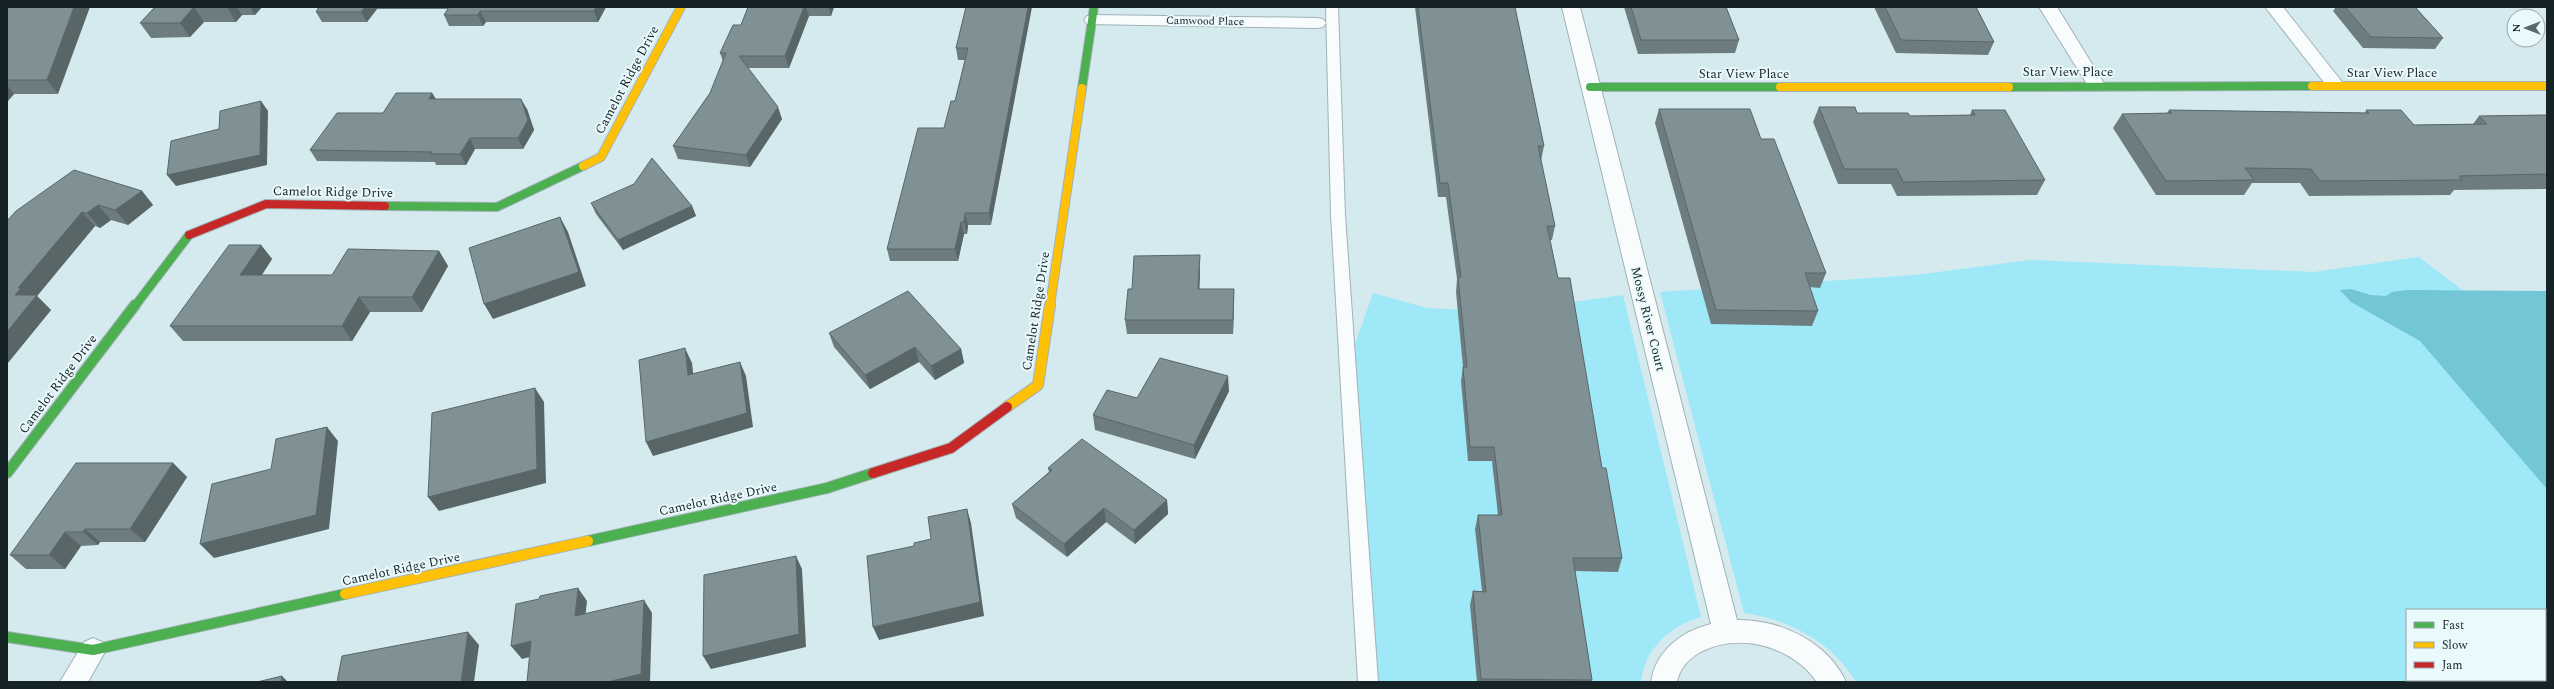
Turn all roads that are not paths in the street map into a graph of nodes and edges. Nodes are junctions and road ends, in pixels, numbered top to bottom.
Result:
1 (681, 7) edge
2 (1332, 7) edge
3 (1570, 7) edge
4 (2048, 7) edge
5 (2274, 7) edge
6 (1093, 14) edge
7 (1317, 23) dead end
8 (2096, 85) junction
9 (2336, 86) junction
10 (2547, 86) edge
11 (1590, 87) junction
12 (7, 473) edge
13 (1726, 630) junction
14 (7, 638) edge
15 (93, 650) junction
16 (73, 682) edge
17 (1368, 682) edge
18 (1664, 682) edge
19 (1833, 682) edge

1 - 12 street, Camelot Ridge Drive
2 - 17 lane
3 - 11 street, Mossy River Court
4 - 8 street
5 - 9 street
6 - 7 street, Camwood Place
6 - 15 street, Camelot Ridge Drive
8 - 9 street, Star View Place
8 - 11 street, Star View Place
9 - 10 street, Star View Place
11 - 13 street, Mossy River Court
13 - 18 street
13 - 19 street
14 - 15 street, Camelot Ridge Drive
15 - 16 street

